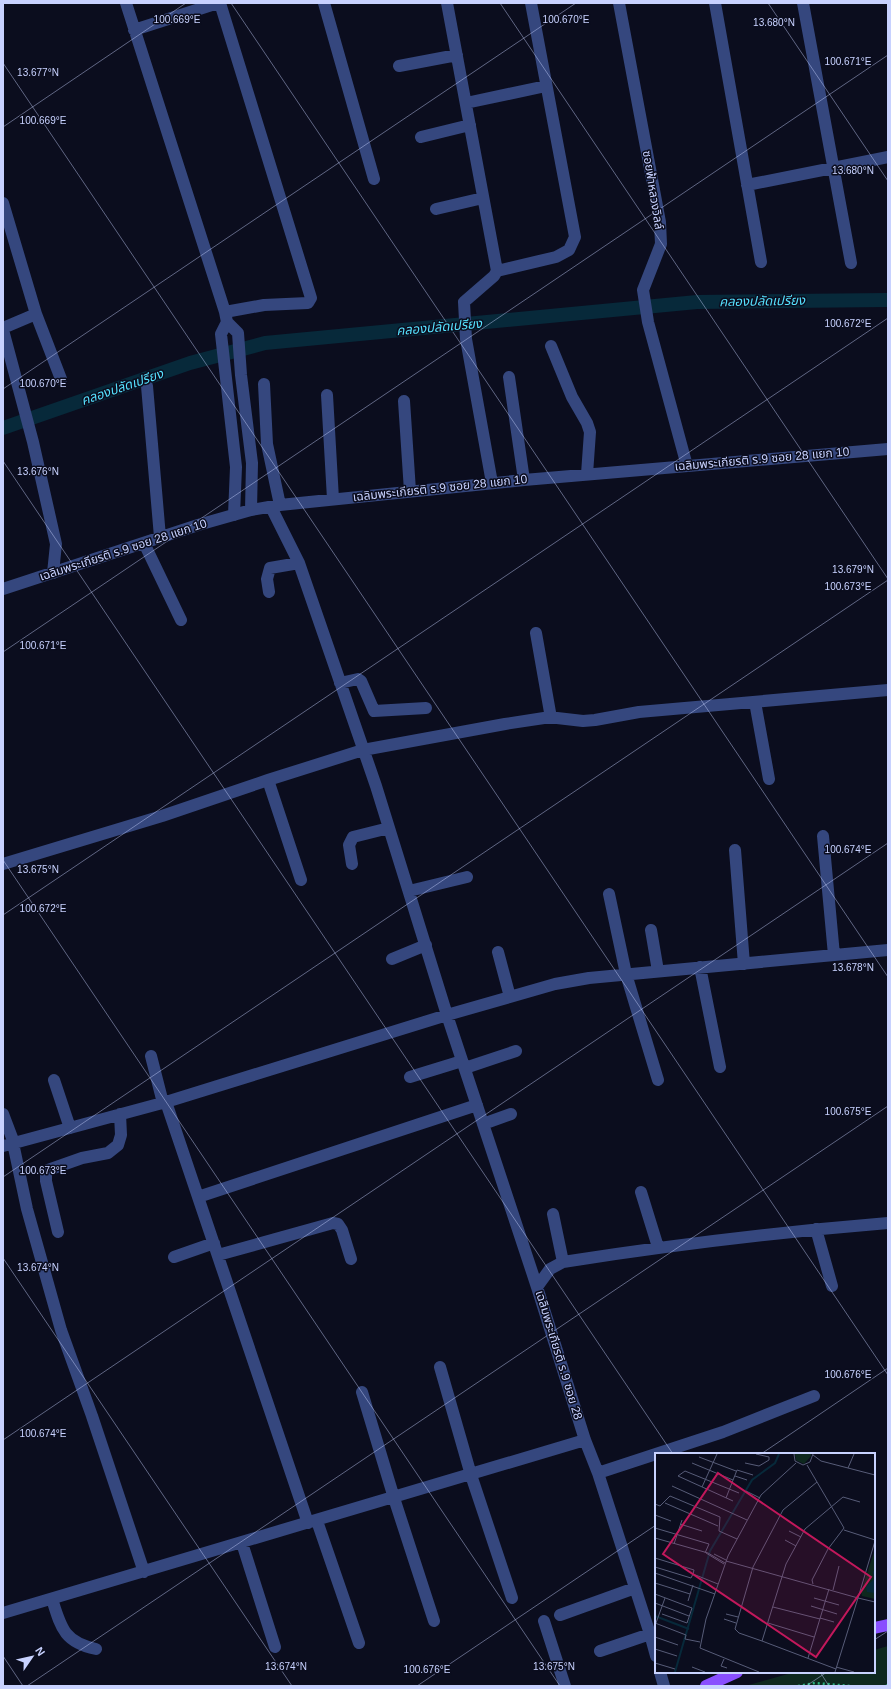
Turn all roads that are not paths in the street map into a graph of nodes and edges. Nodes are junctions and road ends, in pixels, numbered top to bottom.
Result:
1 (126, 3) edge
2 (219, 3) edge
3 (324, 3) edge
4 (448, 3) edge
5 (531, 3) edge
6 (619, 3) edge
7 (715, 3) edge
8 (803, 3) edge
9 (134, 30) junction
10 (457, 55) junction
11 (399, 66) dead end
12 (546, 86) junction
13 (466, 103) junction
14 (470, 125) junction
15 (421, 137) dead end
16 (888, 157) edge
17 (834, 169) junction
18 (374, 179) dead end
19 (747, 185) junction
20 (483, 198) junction
21 (3, 203) edge
22 (436, 208) dead end
23 (761, 262) dead end
24 (851, 263) dead end
25 (497, 271) junction
26 (36, 314) junction
27 (226, 317) junction
28 (3, 329) edge
29 (551, 346) dead end
30 (509, 377) dead end
31 (61, 379) dead end
32 (264, 384) dead end
33 (147, 386) dead end
34 (327, 395) dead end
35 (404, 401) dead end
36 (246, 413) junction
37 (230, 417) junction
38 (888, 449) edge
39 (252, 464) junction
40 (236, 466) junction
41 (687, 466) junction
42 (587, 474) junction
43 (524, 480) junction
44 (492, 483) junction
45 (410, 491) junction
46 (333, 499) junction
47 (276, 506) junction
48 (251, 510) junction
49 (234, 515) junction
50 (160, 537) junction
51 (144, 543) junction
52 (299, 563) junction
53 (53, 573) junction
54 (3, 589) edge
55 (269, 592) dead end
56 (181, 620) dead end
57 (536, 633) dead end
58 (340, 683) junction
59 (888, 690) edge
60 (755, 702) junction
61 (426, 708) dead end
62 (551, 718) junction
63 (363, 750) junction
64 (769, 779) dead end
65 (268, 780) junction
66 (389, 828) junction
67 (823, 836) dead end
68 (735, 850) dead end
69 (3, 864) edge
70 (352, 864) dead end
71 (467, 877) dead end
72 (301, 880) dead end
73 (409, 891) junction
74 (609, 894) dead end
75 (651, 930) dead end
76 (426, 945) junction
77 (888, 950) edge
78 (498, 952) dead end
79 (834, 955) junction
80 (392, 959) dead end
81 (744, 964) junction
82 (700, 967) junction
83 (658, 971) junction
84 (626, 974) junction
85 (510, 997) junction
86 (447, 1015) junction
87 (516, 1051) dead end
88 (151, 1056) dead end
89 (464, 1065) junction
90 (720, 1067) dead end
91 (410, 1077) dead end
92 (54, 1080) dead end
93 (658, 1080) dead end
94 (165, 1102) junction
95 (477, 1106) junction
96 (3, 1114) edge
97 (120, 1114) junction
98 (511, 1114) dead end
99 (483, 1124) junction
100 (70, 1128) junction
101 (10, 1144) edge
102 (641, 1192) dead end
103 (198, 1197) junction
104 (553, 1214) dead end
105 (888, 1223) edge
106 (816, 1229) junction
107 (58, 1232) dead end
108 (658, 1247) junction
109 (216, 1249) junction
110 (174, 1256) dead end
111 (351, 1259) dead end
112 (563, 1262) junction
113 (832, 1286) dead end
114 (537, 1287) junction
115 (440, 1367) dead end
116 (362, 1392) dead end
117 (814, 1396) dead end
118 (585, 1440) junction
119 (659, 1453) edge
120 (655, 1454) edge
121 (598, 1473) junction
122 (471, 1475) junction
123 (394, 1498) junction
124 (313, 1522) junction
125 (242, 1543) junction
126 (144, 1572) junction
127 (635, 1588) junction
128 (512, 1598) dead end
129 (52, 1599) junction
130 (3, 1613) edge
131 (560, 1615) dead end
132 (434, 1621) dead end
133 (544, 1621) dead end
134 (888, 1625) edge
135 (875, 1628) edge
136 (650, 1634) junction
137 (359, 1643) dead end
138 (275, 1647) dead end
139 (96, 1649) dead end
140 (600, 1651) dead end
141 (655, 1652) edge
142 (660, 1673) edge
143 (735, 1673) edge
144 (565, 1686) edge
145 (664, 1686) edge
146 (706, 1686) edge

1 - 9 street
2 - 9 street
2 - 27 street
3 - 18 street
4 - 10 street
5 - 12 street
6 - 41 street, ซอยฟ้าหลวงวิลล์
7 - 19 street
8 - 17 street
9 - 27 street
10 - 11 street
10 - 13 street
12 - 13 street
12 - 25 street
13 - 14 street
14 - 15 street
14 - 20 street
16 - 17 street
17 - 19 street
17 - 24 street
19 - 23 street
20 - 22 street
20 - 25 street
21 - 26 street
25 - 44 street
26 - 28 street
26 - 31 street
27 - 36 street
27 - 37 street
28 - 53 street
29 - 42 street
30 - 43 street
32 - 47 street
33 - 50 street
34 - 46 street
35 - 45 street
36 - 37 street
36 - 39 street
37 - 40 street
38 - 41 street, เฉลิมพระเกียรติ ร.9 ซอย 28 แยก 10
39 - 40 street
39 - 48 street
40 - 49 street
41 - 42 street, เฉลิมพระเกียรติ ร.9 ซอย 28 แยก 10
42 - 43 street, เฉลิมพระเกียรติ ร.9 ซอย 28 แยก 10
43 - 44 street, เฉลิมพระเกียรติ ร.9 ซอย 28 แยก 10
44 - 45 street, เฉลิมพระเกียรติ ร.9 ซอย 28 แยก 10
45 - 46 street, เฉลิมพระเกียรติ ร.9 ซอย 28 แยก 10
46 - 47 street, เฉลิมพระเกียรติ ร.9 ซอย 28 แยก 10
47 - 48 street, เฉลิมพระเกียรติ ร.9 ซอย 28 แยก 10
47 - 52 street
48 - 49 street, เฉลิมพระเกียรติ ร.9 ซอย 28 แยก 10
49 - 50 street, เฉลิมพระเกียรติ ร.9 ซอย 28 แยก 10
50 - 51 street, เฉลิมพระเกียรติ ร.9 ซอย 28 แยก 10
51 - 53 street, เฉลิมพระเกียรติ ร.9 ซอย 28 แยก 10
51 - 56 street
52 - 55 street
52 - 58 street
53 - 54 street, เฉลิมพระเกียรติ ร.9 ซอย 28 แยก 10
57 - 62 street
58 - 61 street
58 - 63 street
59 - 60 street
60 - 62 street
60 - 64 street
62 - 63 street
63 - 65 street
63 - 66 street
65 - 69 street
65 - 72 street
66 - 70 street
66 - 73 street
67 - 79 street
68 - 81 street
71 - 73 street
73 - 76 street
74 - 84 street
75 - 83 street
76 - 80 street
76 - 86 street
77 - 79 street
78 - 85 street
79 - 81 street
81 - 82 street
82 - 83 street
82 - 90 street
83 - 84 street
84 - 85 street
84 - 93 street
85 - 86 street
86 - 89 street
86 - 94 street
87 - 89 street
88 - 94 street
89 - 91 street
89 - 95 street
92 - 100 street
94 - 97 street
94 - 103 street
95 - 99 street
95 - 103 street
96 - 101 street
97 - 100 street
97 - 107 street
98 - 99 street
99 - 114 street
100 - 101 street
101 - 126 street
102 - 108 street
103 - 109 street
104 - 112 street
105 - 106 street, เฉลิมพระเกียรติ ร.9 ซอย 28
106 - 108 street, เฉลิมพระเกียรติ ร.9 ซอย 28
106 - 113 street
108 - 112 street, เฉลิมพระเกียรติ ร.9 ซอย 28
109 - 110 street
109 - 111 street
109 - 124 street
112 - 114 street, เฉลิมพระเกียรติ ร.9 ซอย 28
114 - 118 street, เฉลิมพระเกียรติ ร.9 ซอย 28
115 - 122 street
116 - 123 street
117 - 119 street
118 - 121 street, เฉลิมพระเกียรติ ร.9 ซอย 28
118 - 122 street
120 - 121 street
121 - 127 street, เฉลิมพระเกียรติ ร.9 ซอย 28
122 - 123 street
122 - 128 street
123 - 124 street
123 - 132 street
124 - 125 street
124 - 137 street
125 - 126 street
125 - 138 street
126 - 129 street
127 - 131 street
127 - 136 street, เฉลิมพระเกียรติ ร.9 ซอย 28
129 - 130 street
129 - 139 street
133 - 144 street
134 - 135 main road
136 - 140 street
136 - 141 street, เฉลิมพระเกียรติ ร.9 ซอย 28
142 - 145 street
143 - 146 main road

